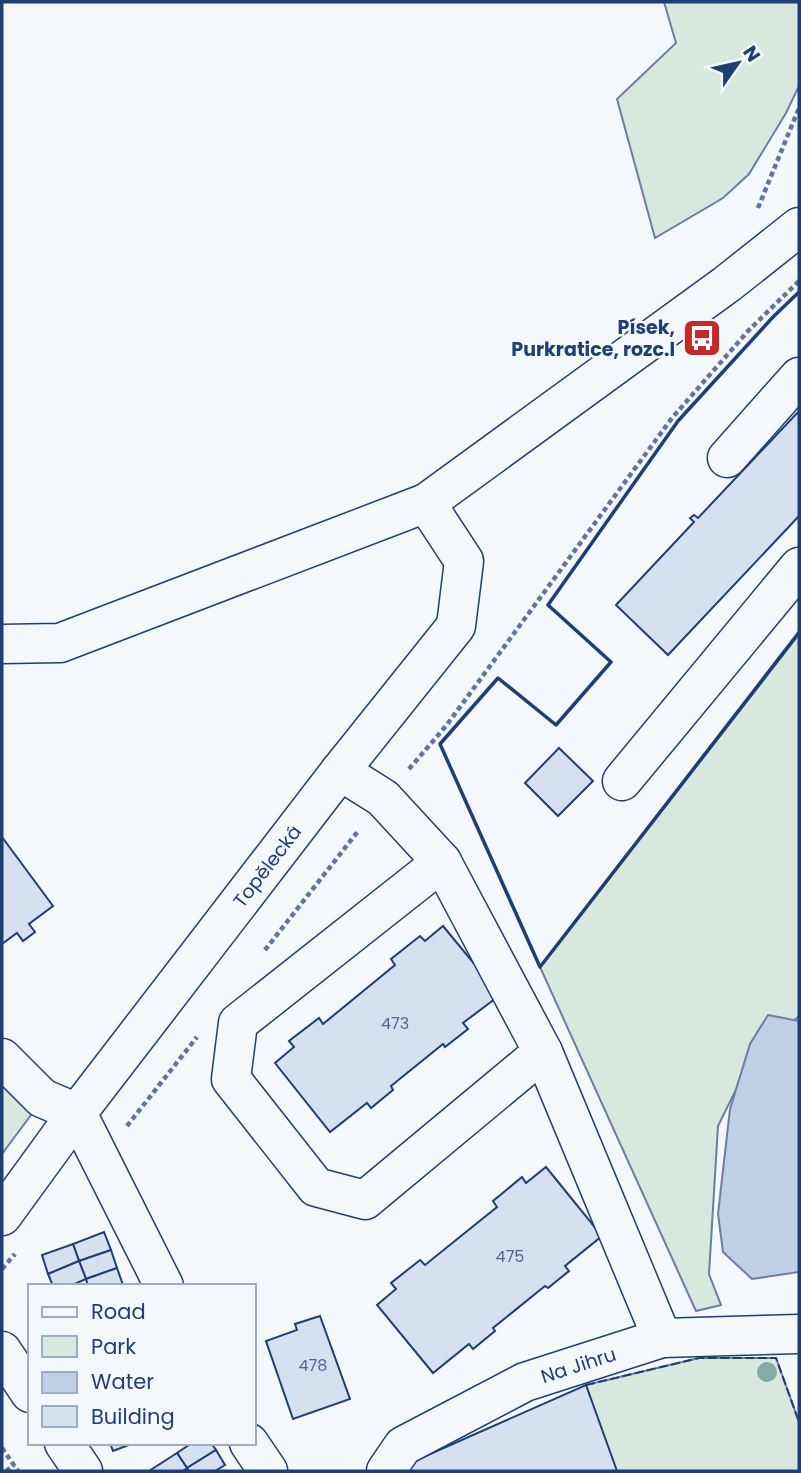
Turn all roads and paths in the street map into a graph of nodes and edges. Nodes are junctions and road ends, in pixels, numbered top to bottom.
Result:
1 (799, 108) edge
2 (755, 214) dead end
3 (799, 227) edge
4 (799, 377) edge
5 (727, 458) dead end
6 (426, 503) junction
7 (799, 566) edge
8 (2, 644) edge
9 (340, 771) junction
10 (622, 781) dead end
11 (442, 862) junction
12 (543, 1052) junction
13 (2, 1058) edge
14 (77, 1112) junction
15 (2, 1216) edge
16 (163, 1284) edge
17 (799, 1334) edge
18 (662, 1338) junction
19 (2, 1351) edge
20 (28, 1390) edge
21 (65, 1445) edge
22 (250, 1445) edge
23 (2, 1448) edge
24 (14, 1465) junction
25 (6, 1471) edge
26 (18, 1471) edge
27 (83, 1471) edge
28 (268, 1471) edge
29 (386, 1471) edge

1 - 2 path
3 - 6 street
4 - 5 street
6 - 8 street
6 - 9 street, Topělecká
7 - 10 street
9 - 11 street
9 - 14 street, Topělecká
11 - 12 street
11 - 12 street
12 - 18 street
13 - 14 street
14 - 15 street, Topělecká
14 - 16 street
17 - 18 street, Na Jihru
18 - 29 street, Na Jihru
19 - 20 street
21 - 27 street
22 - 28 street
23 - 24 path
24 - 25 path
24 - 26 path

